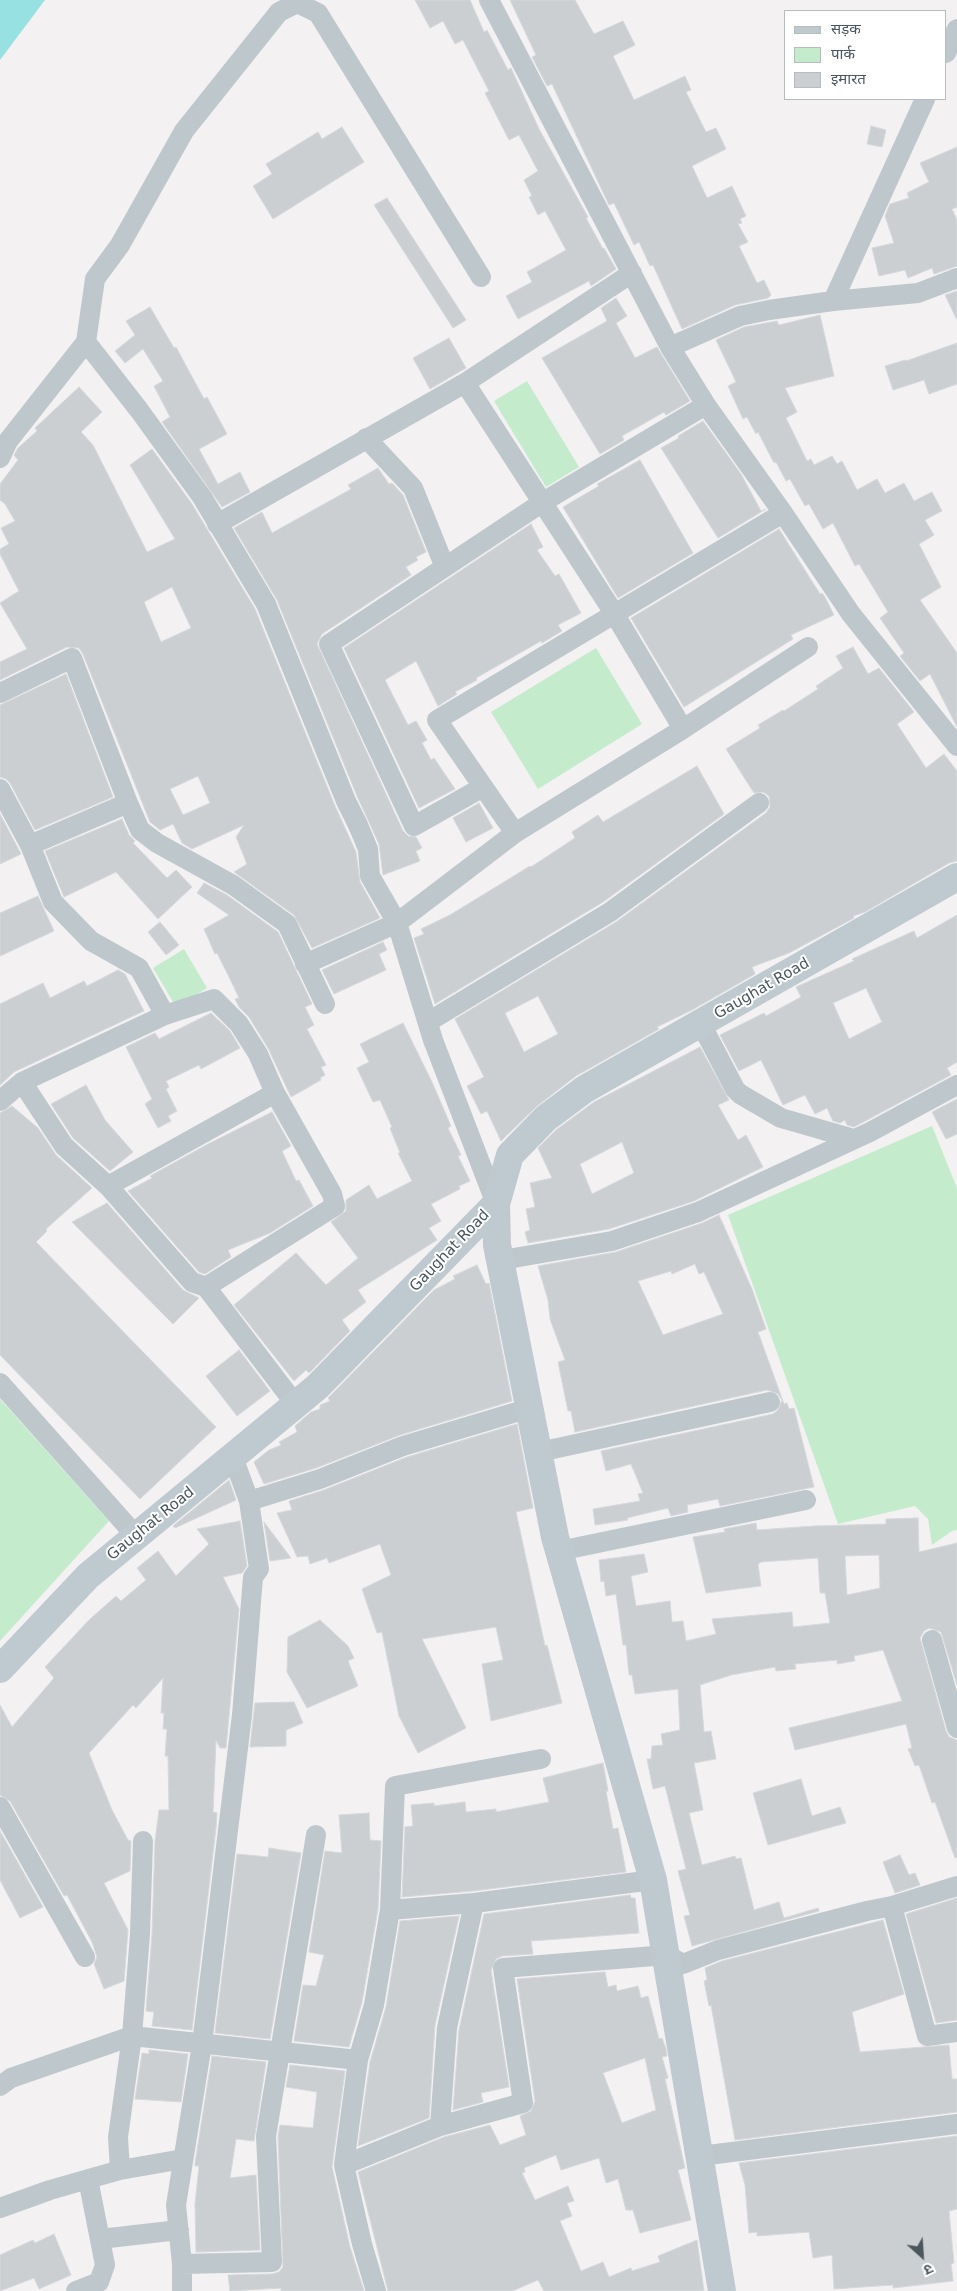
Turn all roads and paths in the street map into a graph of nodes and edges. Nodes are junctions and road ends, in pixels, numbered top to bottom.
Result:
1 (489, 0) edge
2 (957, 29) edge
3 (947, 51) edge
4 (925, 100) edge
5 (632, 273) junction
6 (481, 277) dead end
7 (957, 278) edge
8 (833, 301) junction
9 (86, 342) junction
10 (670, 347) junction
11 (465, 383) junction
12 (706, 406) junction
13 (366, 438) junction
14 (0, 458) edge
15 (542, 502) junction
16 (783, 514) junction
17 (217, 524) junction
18 (444, 566) junction
19 (614, 613) junction
20 (808, 647) dead end
21 (0, 693) edge
22 (683, 729) junction
23 (957, 746) edge
24 (483, 787) junction
25 (0, 789) edge
26 (128, 803) junction
27 (759, 803) dead end
28 (515, 834) junction
29 (30, 846) junction
30 (957, 877) edge
31 (397, 923) junction
32 (305, 964) junction
33 (325, 1004) dead end
34 (165, 1015) junction
35 (428, 1022) junction
36 (701, 1024) junction
37 (22, 1082) junction
38 (957, 1085) edge
39 (276, 1093) junction
40 (0, 1101) edge
41 (854, 1139) junction
42 (108, 1186) junction
43 (496, 1204) junction
44 (502, 1260) junction
45 (206, 1287) junction
46 (0, 1383) edge
47 (770, 1402) dead end
48 (296, 1405) junction
49 (530, 1408) junction
50 (539, 1452) junction
51 (233, 1458) junction
52 (806, 1500) dead end
53 (249, 1501) junction
54 (136, 1536) junction
55 (560, 1552) junction
56 (932, 1640) dead end
57 (0, 1669) edge
58 (957, 1728) edge
59 (541, 1759) dead end
60 (0, 1807) edge
61 (316, 1835) dead end
62 (143, 1841) dead end
63 (653, 1880) junction
64 (957, 1886) edge
65 (474, 1903) junction
66 (892, 1906) junction
67 (390, 1910) junction
68 (667, 1955) junction
69 (85, 1957) dead end
70 (957, 2032) edge
71 (132, 2036) junction
72 (202, 2044) junction
73 (280, 2052) junction
74 (358, 2060) junction
75 (0, 2086) edge
76 (957, 2124) edge
77 (440, 2126) junction
78 (700, 2156) junction
79 (183, 2159) junction
80 (344, 2164) junction
81 (120, 2170) junction
82 (88, 2180) junction
83 (0, 2208) edge
84 (179, 2230) junction
85 (100, 2239) junction
86 (182, 2264) junction
87 (76, 2291) edge
88 (182, 2291) edge
89 (376, 2291) edge
90 (722, 2291) edge

1 - 5 street
2 - 3 street
4 - 8 street
5 - 10 street
5 - 11 street
6 - 9 street
7 - 8 street
8 - 10 street
9 - 14 street
9 - 17 street
10 - 12 street
11 - 13 street
11 - 15 street
12 - 15 street
12 - 16 street
13 - 17 street
13 - 18 street
15 - 18 street
15 - 19 street
16 - 19 street
16 - 23 street
17 - 31 street
18 - 24 street
19 - 22 street
19 - 24 street
20 - 22 street
21 - 26 street
22 - 28 street
24 - 28 street
25 - 29 street
26 - 29 street
26 - 32 street
27 - 35 street
28 - 31 street
29 - 34 street
30 - 36 main road, Gaughat Road
31 - 32 street
31 - 35 street
32 - 33 street
34 - 37 street
34 - 39 street
35 - 43 street
36 - 41 street
36 - 43 main road, Gaughat Road
37 - 40 street
37 - 42 street
38 - 41 street
39 - 42 street
39 - 45 street
41 - 44 street
42 - 45 street
43 - 44 main road
43 - 48 main road, Gaughat Road
44 - 49 main road
45 - 48 street
46 - 54 street
47 - 50 street
48 - 51 main road, Gaughat Road
49 - 50 main road
49 - 53 street
50 - 55 main road
51 - 53 street
51 - 54 main road, Gaughat Road
52 - 55 street
53 - 72 street
54 - 57 main road, Gaughat Road
55 - 63 main road
56 - 58 street
59 - 67 street
60 - 69 street
61 - 73 street
62 - 71 street
63 - 65 street
63 - 68 main road
64 - 66 street
65 - 67 street
65 - 77 street
66 - 68 street
66 - 70 street
67 - 74 street
68 - 77 street
68 - 78 main road
71 - 72 street
71 - 75 street
71 - 81 street
72 - 73 street
72 - 79 street
73 - 74 street
73 - 86 street
74 - 80 street
76 - 78 street
77 - 80 street
78 - 90 main road
79 - 81 street
79 - 84 street
80 - 89 street
81 - 82 street
82 - 83 street
82 - 85 street
84 - 85 street
84 - 86 street
85 - 87 street
86 - 88 street

